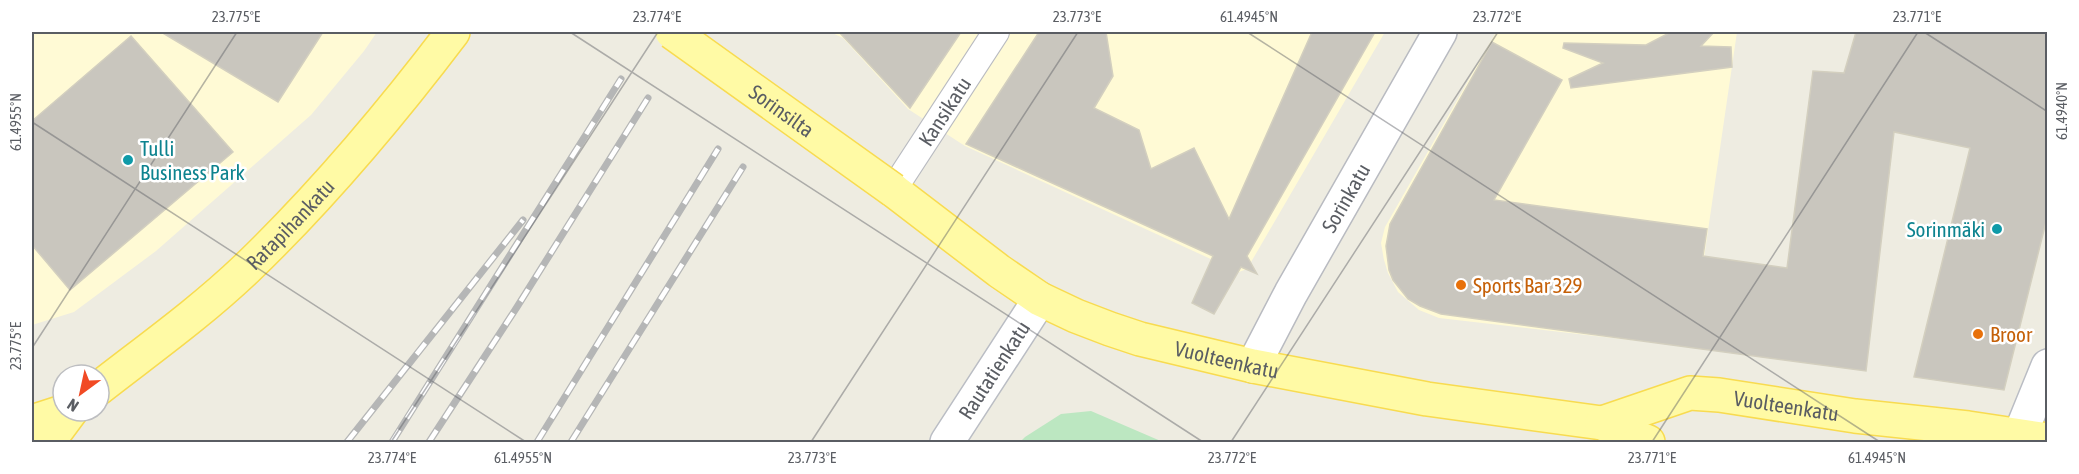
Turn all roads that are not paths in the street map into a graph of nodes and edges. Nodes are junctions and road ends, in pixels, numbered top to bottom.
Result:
1 (453, 32) edge
2 (672, 32) edge
3 (996, 32) edge
4 (1440, 32) edge
5 (892, 190) junction
6 (1040, 299) junction
7 (1253, 366) junction
8 (2048, 366) edge
9 (111, 379) edge
10 (51, 416) edge
11 (32, 422) edge
12 (62, 423) edge
13 (1602, 423) junction
14 (2028, 439) edge
15 (48, 442) edge
16 (947, 442) edge
17 (1648, 442) edge

1 - 9 main road, Ratapihankatu
2 - 5 main road, Sorinsilta, bridge
3 - 5 lane, Kansikatu
4 - 7 street, Sorinkatu
5 - 6 main road, Vuolteenkatu
6 - 7 main road, Vuolteenkatu
6 - 16 street, Rautatienkatu
7 - 13 main road, Vuolteenkatu
8 - 14 street
10 - 11 main road
12 - 15 main road
13 - 14 main road, Vuolteenkatu
13 - 17 main road, Vuolteenkatu

